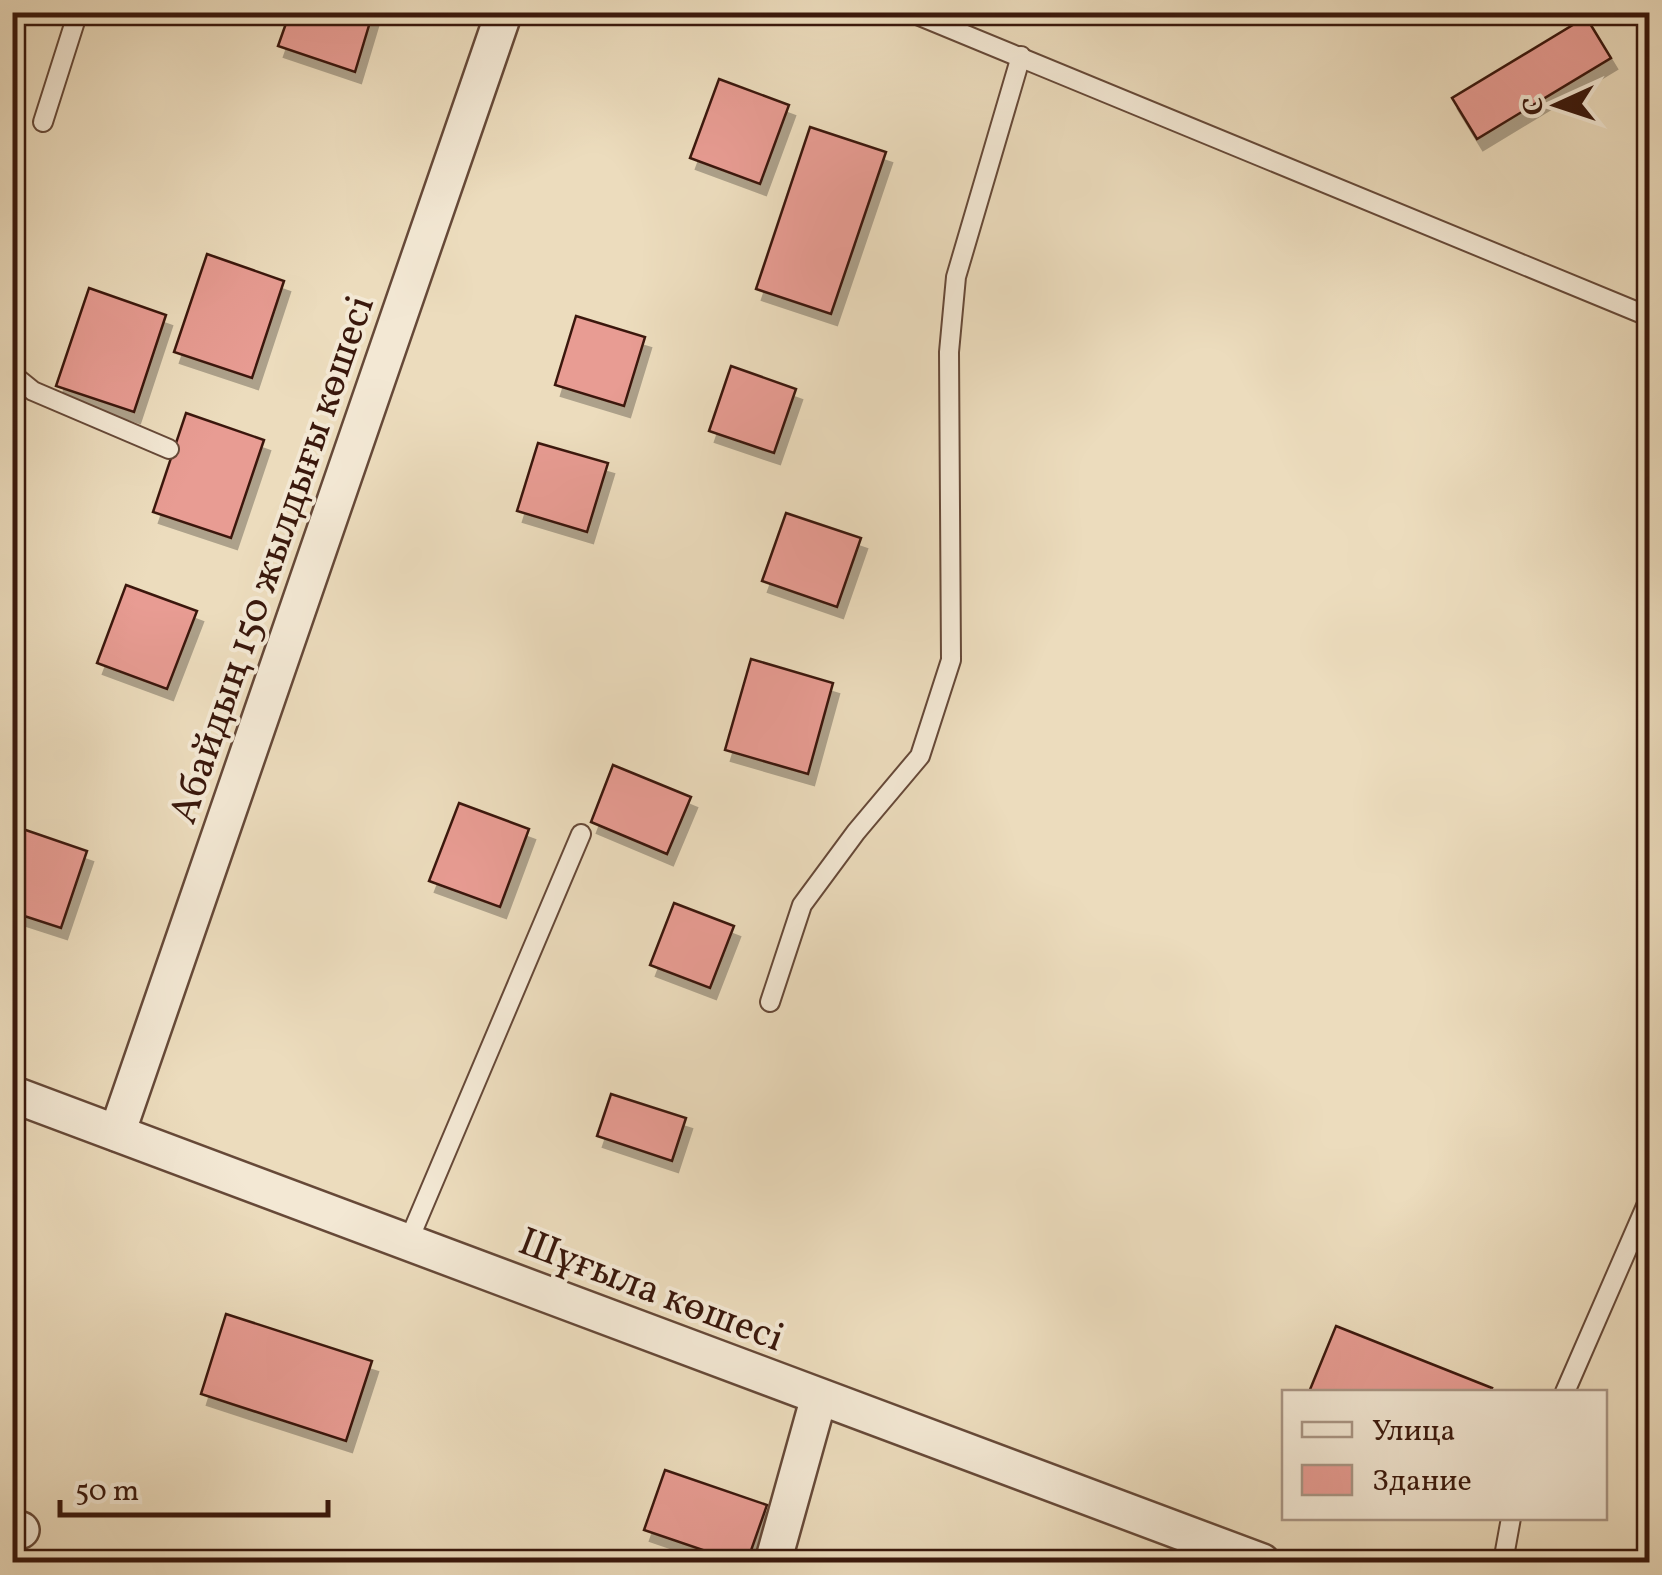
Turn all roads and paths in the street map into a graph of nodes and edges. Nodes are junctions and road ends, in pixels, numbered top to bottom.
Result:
1 (78, 12) edge
2 (504, 12) edge
3 (910, 12) edge
4 (1021, 56) junction
5 (43, 122) dead end
6 (1650, 317) edge
7 (12, 374) edge
8 (168, 449) dead end
9 (581, 834) dead end
10 (770, 1002) dead end
11 (12, 1094) edge
12 (116, 1133) junction
13 (1650, 1198) edge
14 (408, 1242) junction
15 (1566, 1390) edge
16 (820, 1396) junction
17 (1511, 1520) edge
18 (773, 1562) edge
19 (1262, 1562) edge
20 (1503, 1562) edge

1 - 5 lane
2 - 12 street, Абайдың 150 жылдығы көшесі
3 - 4 lane
4 - 6 lane
4 - 10 lane
7 - 8 lane
9 - 14 lane
11 - 12 street, Шұғыла көшесі
12 - 14 street, Шұғыла көшесі
13 - 15 lane
14 - 16 street, Шұғыла көшесі
16 - 18 street
16 - 19 street, Шұғыла көшесі
17 - 20 lane

